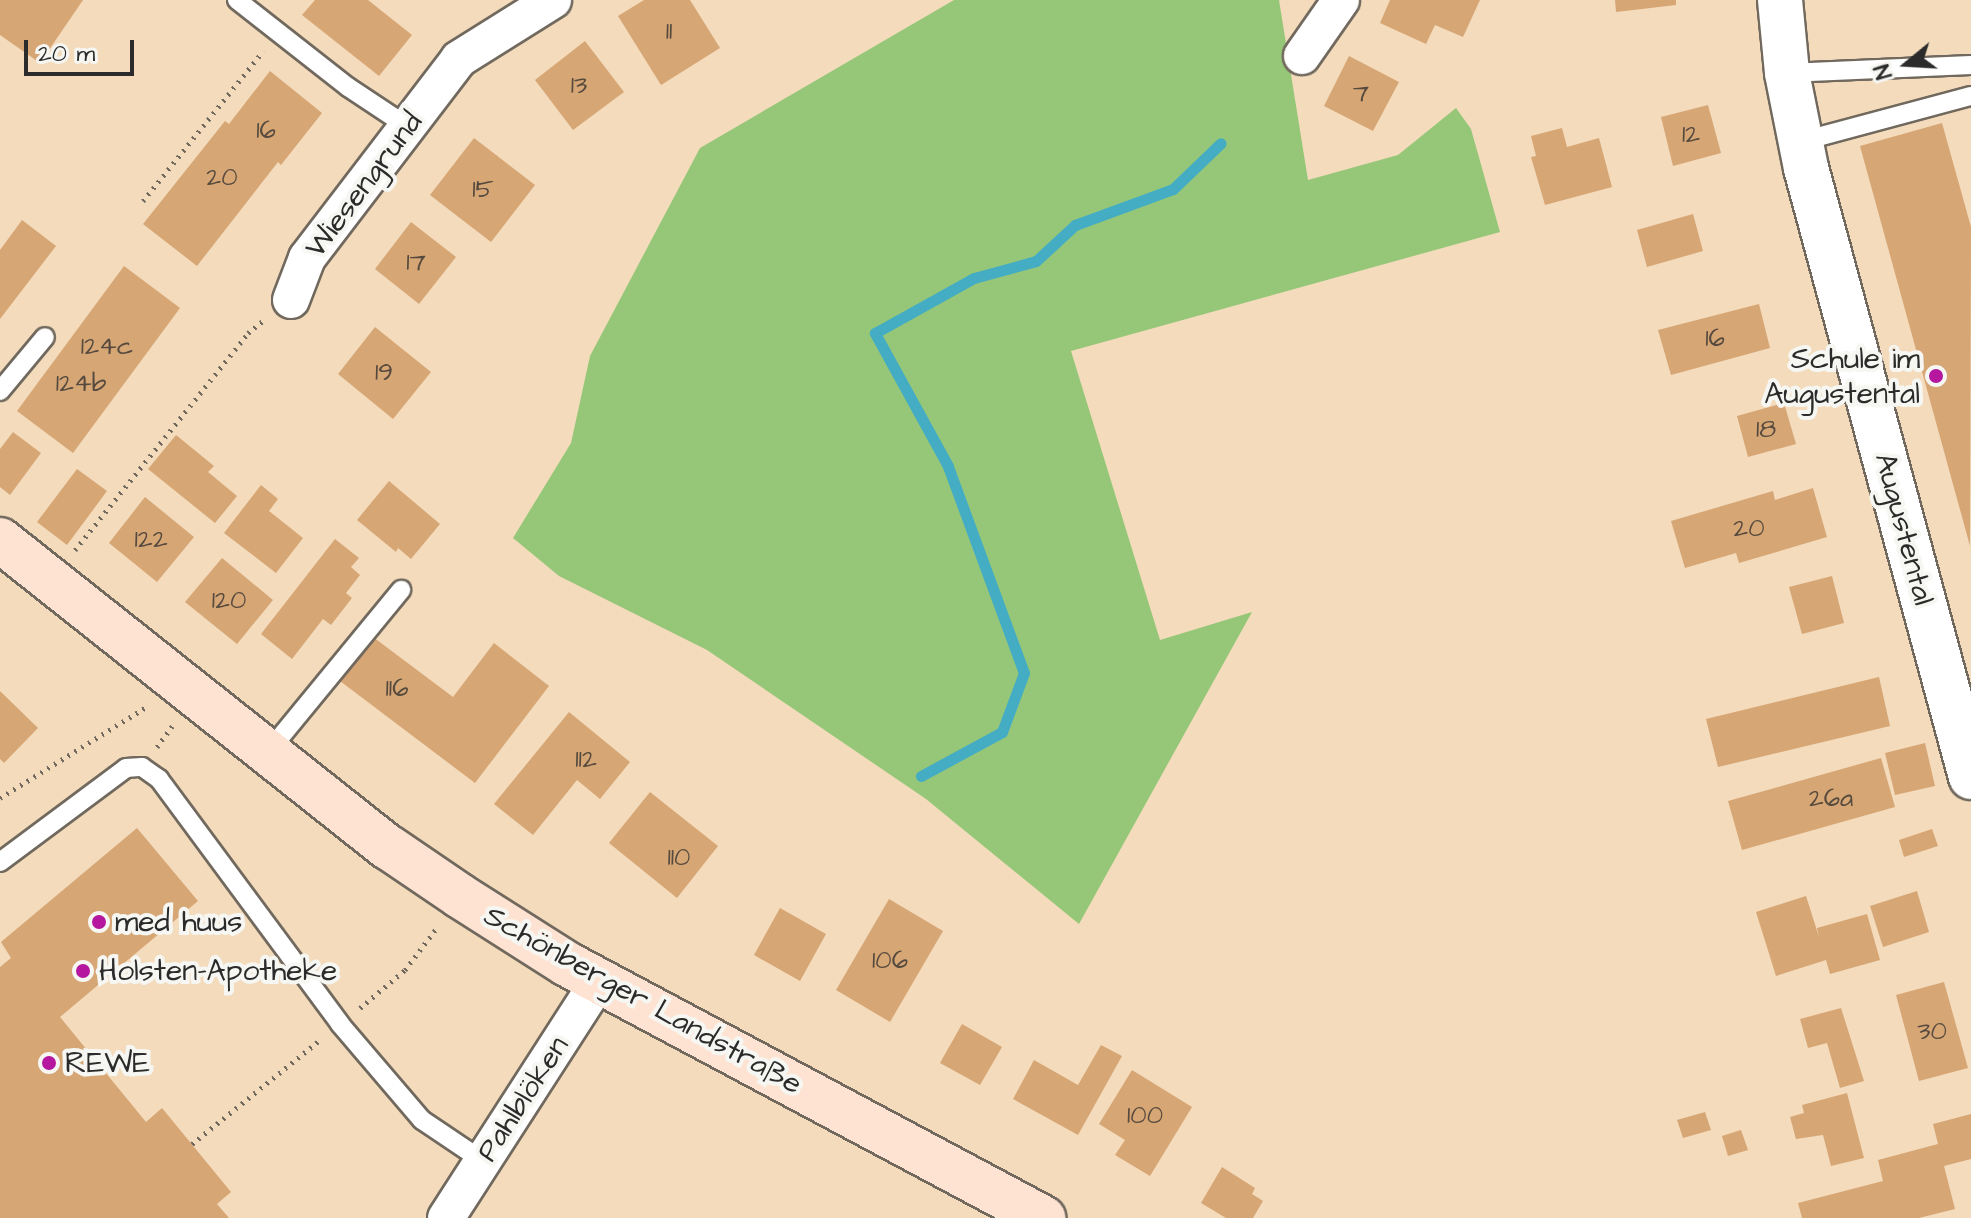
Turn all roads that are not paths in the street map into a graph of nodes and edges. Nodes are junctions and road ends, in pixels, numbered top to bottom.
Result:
1 (237, 0) edge
2 (553, 0) edge
3 (1341, 0) edge
4 (1780, 0) edge
5 (1302, 56) dead end
6 (1971, 65) edge
7 (1787, 73) junction
8 (1971, 96) edge
9 (407, 126) junction
10 (1799, 142) junction
11 (291, 300) road end
12 (45, 337) dead end
13 (0, 391) edge
14 (0, 540) edge
15 (401, 590) dead end
16 (268, 752) junction
17 (1971, 777) edge
18 (0, 862) edge
19 (599, 981) junction
20 (483, 1161) junction
21 (446, 1218) edge
22 (1043, 1218) edge

1 - 9 lane
2 - 9 street, Wiesengrund
3 - 5 street
4 - 7 street, Augustental
6 - 7 lane
7 - 10 street, Augustental
8 - 10 lane
9 - 11 street, Wiesengrund
10 - 17 street, Augustental
12 - 13 lane
14 - 16 main road, Schönberger Landstraße
15 - 16 lane
16 - 19 main road, Schönberger Landstraße
18 - 20 lane
19 - 20 street, Pahlblöken
19 - 22 main road, Schönberger Landstraße
20 - 21 street, Pahlblöken

